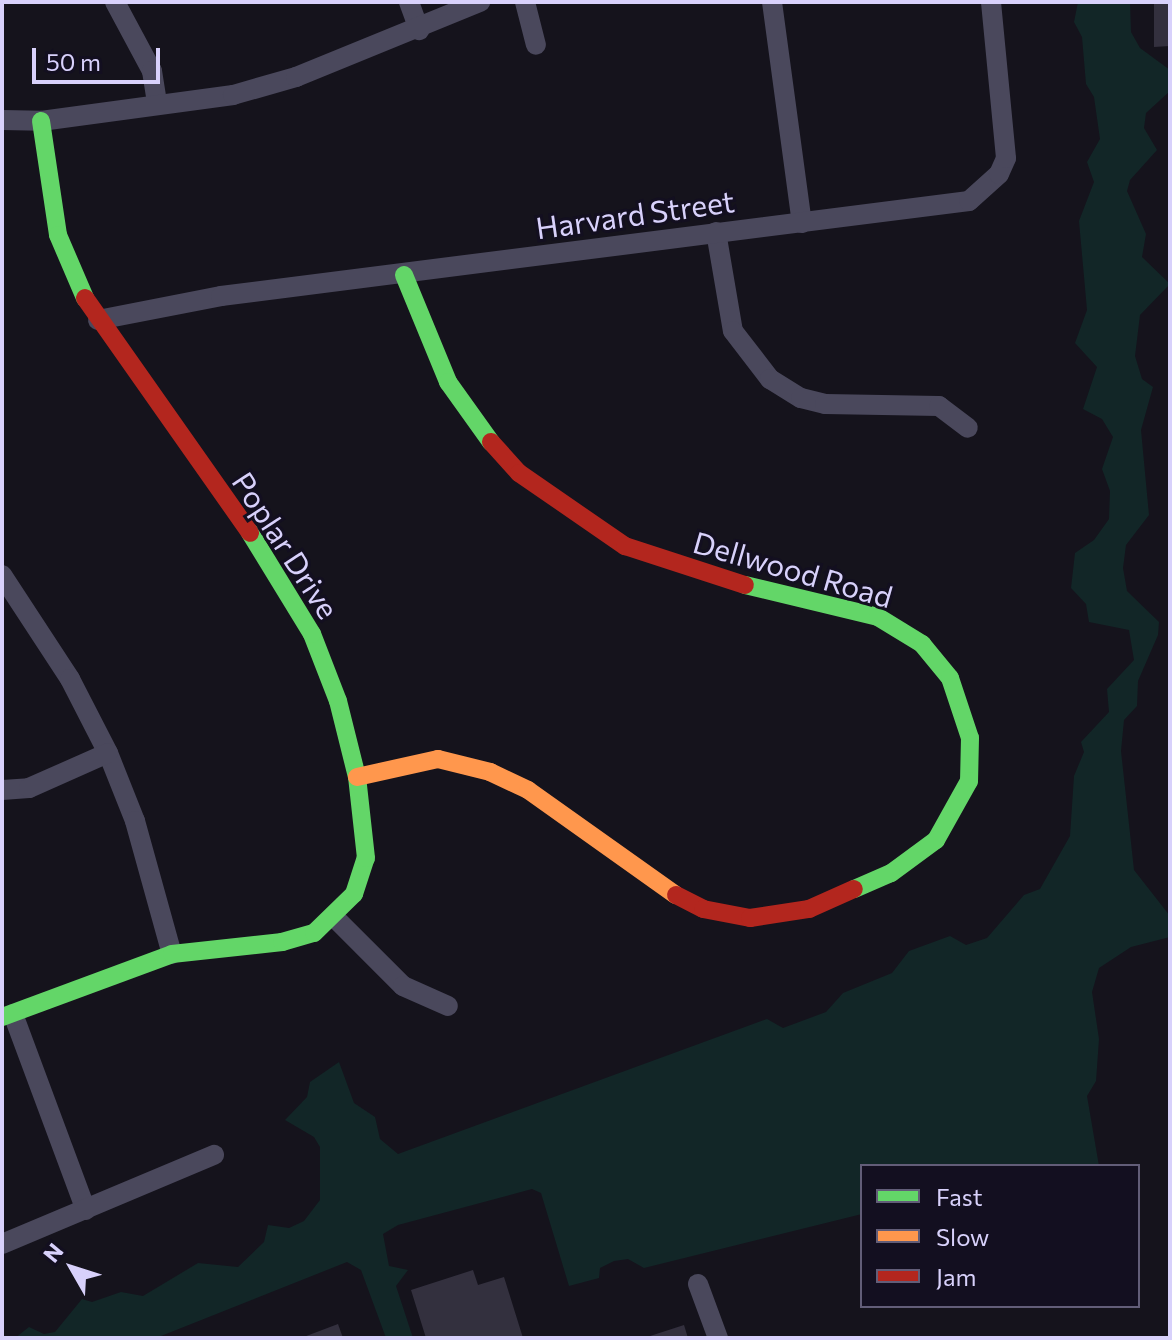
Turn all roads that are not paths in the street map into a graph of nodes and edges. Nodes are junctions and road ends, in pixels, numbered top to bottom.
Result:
1 (115, 2) edge
2 (409, 2) edge
3 (480, 2) edge
4 (525, 2) edge
5 (772, 2) edge
6 (991, 2) edge
7 (419, 30) junction
8 (536, 45) dead end
9 (157, 104) junction
10 (2, 120) edge
11 (41, 121) junction
12 (802, 223) junction
13 (716, 232) junction
14 (404, 275) junction
15 (98, 320) junction
16 (968, 428) dead end
17 (2, 575) edge
18 (108, 753) junction
19 (357, 777) junction
20 (2, 790) edge
21 (335, 918) junction
22 (172, 954) junction
23 (448, 1006) dead end
24 (8, 1016) edge
25 (214, 1155) dead end
26 (86, 1210) junction
27 (2, 1244) edge
28 (698, 1284) dead end
29 (718, 1338) edge

1 - 9 street
2 - 7 street
3 - 7 street
4 - 8 street
5 - 12 street
6 - 12 street, Harvard Street
7 - 9 street
9 - 11 street
10 - 11 street
11 - 15 street, Poplar Drive
12 - 13 street, Harvard Street
13 - 14 street, Harvard Street
13 - 16 street
14 - 15 street, Harvard Street
14 - 19 street, Dellwood Road
15 - 19 street, Poplar Drive
17 - 18 street
18 - 20 street
18 - 22 street
19 - 21 street, Poplar Drive
21 - 22 street, Poplar Drive
21 - 23 street
22 - 24 street, Poplar Drive
24 - 26 street
25 - 26 street
26 - 27 street
28 - 29 street

